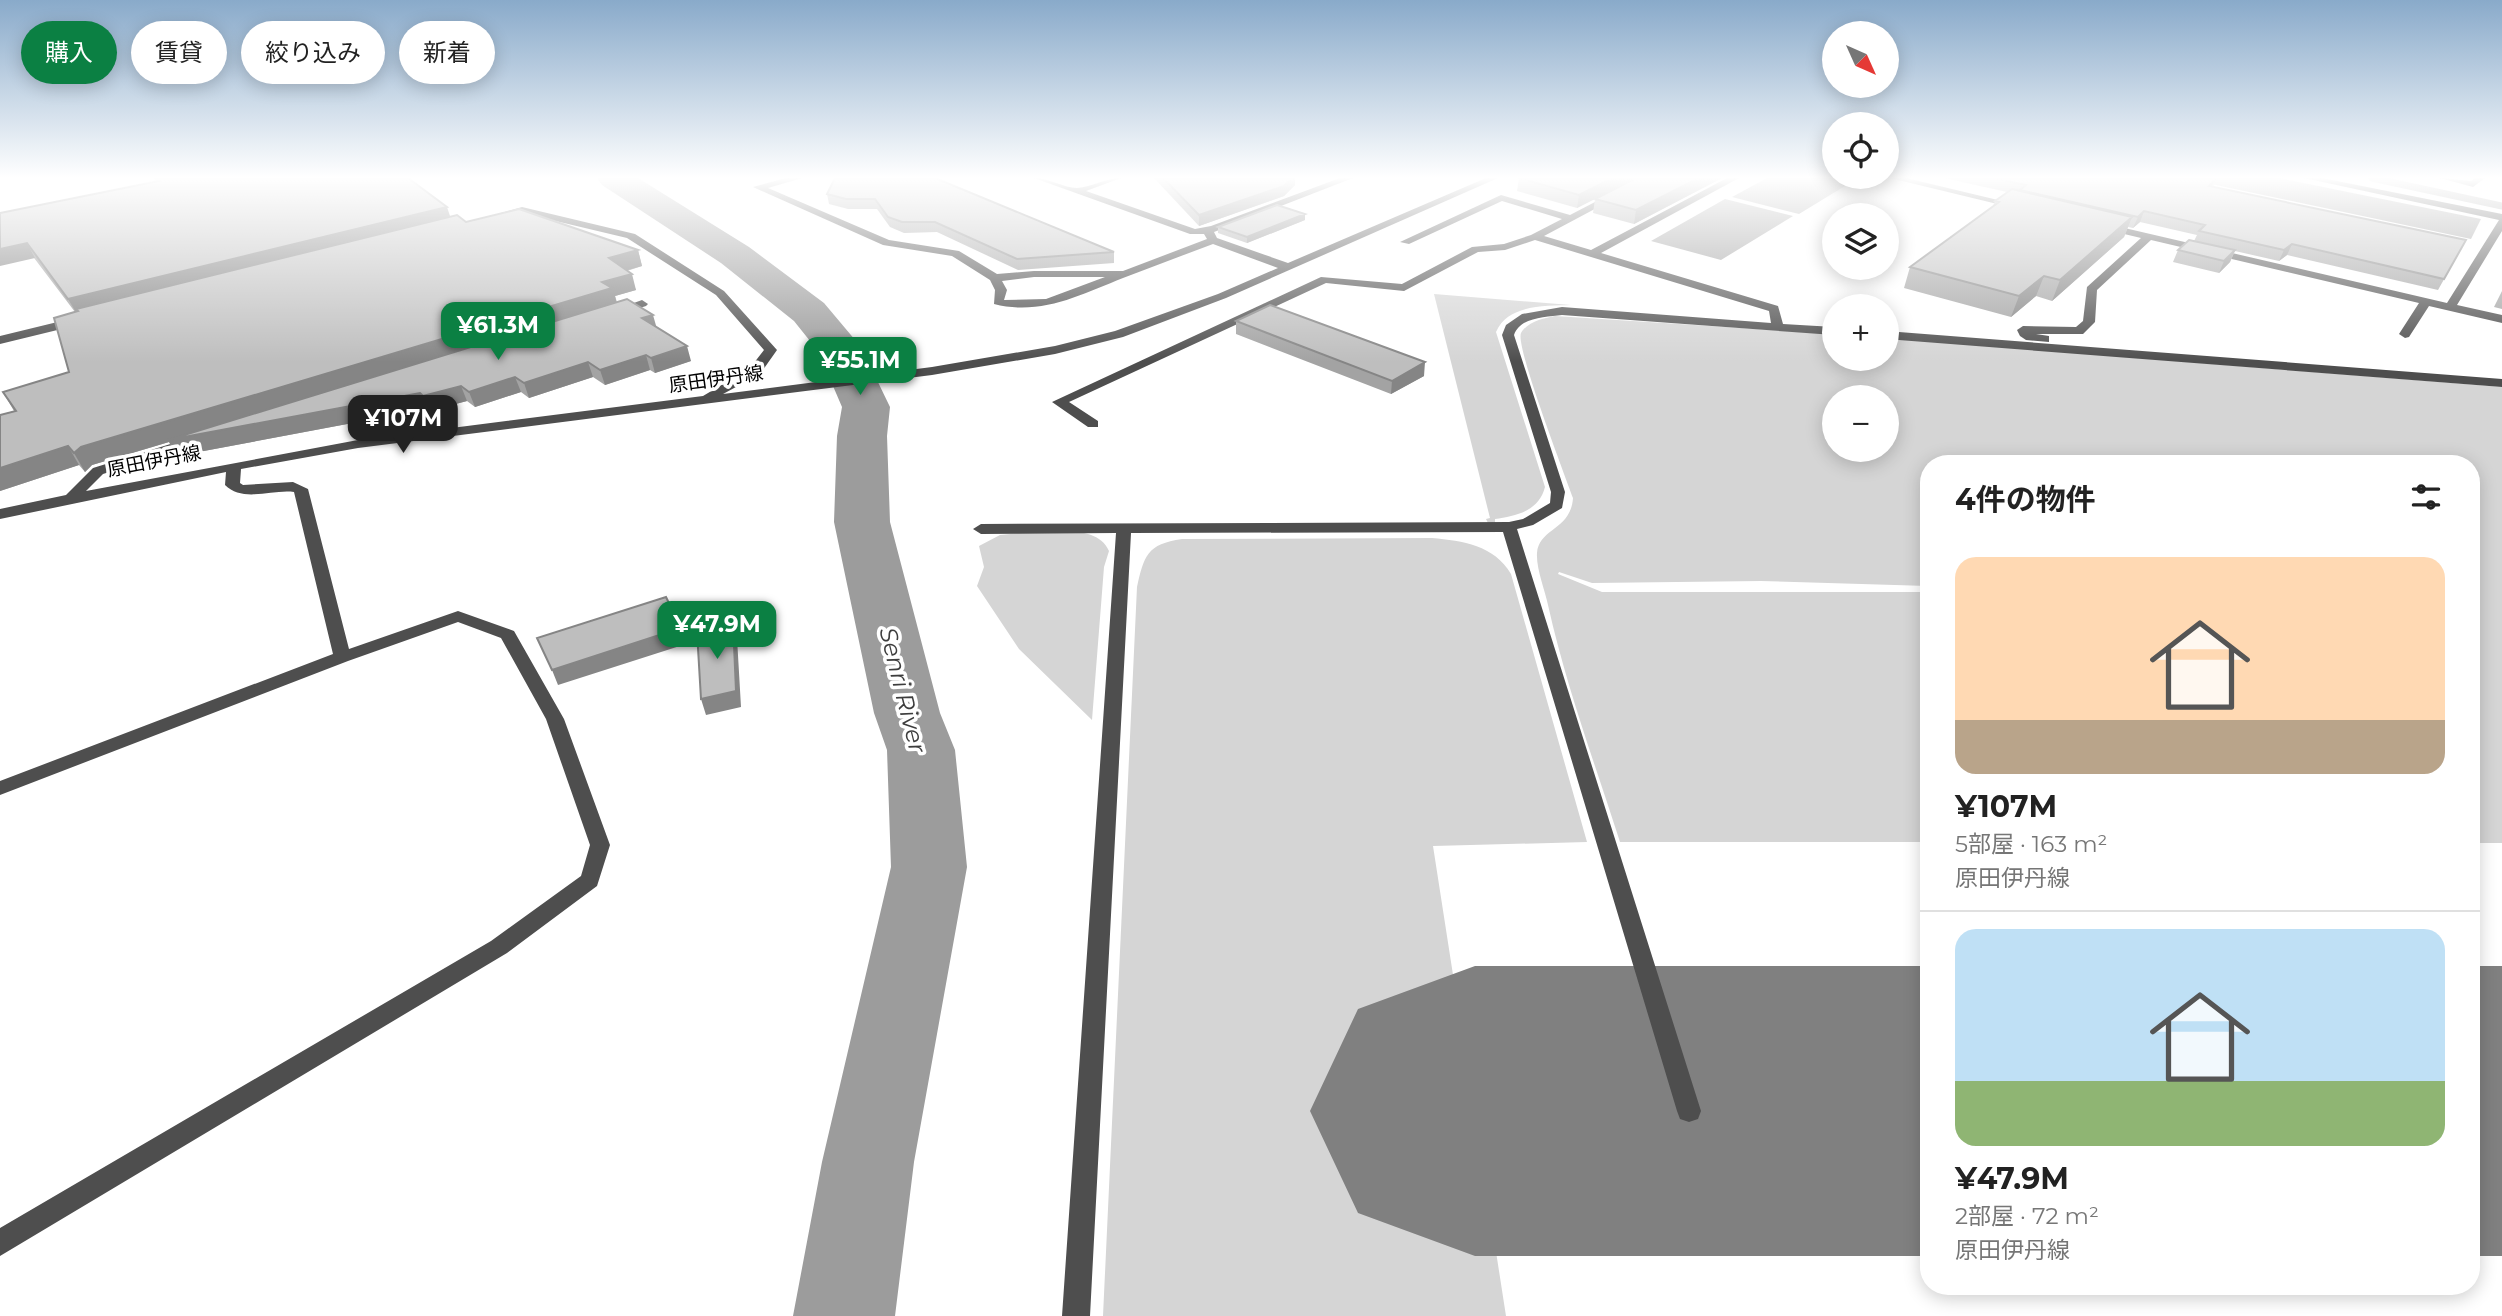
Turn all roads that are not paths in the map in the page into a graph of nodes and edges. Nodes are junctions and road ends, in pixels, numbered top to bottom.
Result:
1 (636, 239) edge
2 (879, 239) edge
3 (1200, 239) edge
4 (1221, 239) edge
5 (1351, 239) edge
6 (1411, 239) edge
7 (1528, 239) edge
8 (1543, 239) edge
9 (1619, 239) edge
10 (2146, 239) edge
11 (2159, 239) edge
12 (2490, 239) edge
13 (1405, 242) dead end
14 (1592, 254) junction
15 (1287, 267) junction
16 (1124, 274) junction
17 (995, 278) junction
18 (2426, 302) junction
19 (642, 304) dead end
20 (2450, 307) junction
21 (95, 316) edge
22 (603, 316) edge
23 (2502, 319) edge
24 (1778, 326) junction
25 (1822, 330) edge
26 (2405, 334) dead end
27 (1899, 336) edge
28 (0, 340) edge
29 (2056, 348) junction
30 (2502, 383) edge
31 (700, 401) junction
32 (1093, 424) dead end
33 (204, 438) edge
34 (234, 466) junction
35 (72, 497) junction
36 (0, 514) edge
37 (1509, 527) junction
38 (981, 528) dead end
39 (1124, 528) junction
40 (342, 657) junction
41 (0, 788) edge
42 (1689, 1111) dead end
43 (0, 1242) edge
44 (1076, 1316) edge

1 - 31 street
2 - 17 street
3 - 16 street
4 - 15 street
5 - 15 street, 原田伊丹線
6 - 13 street
7 - 32 street
8 - 14 street
9 - 14 street
10 - 29 street
11 - 18 street
12 - 20 street
14 - 24 street
15 - 31 street, 原田伊丹線
16 - 17 street
16 - 17 street
18 - 20 street
18 - 26 street
19 - 22 street
20 - 23 street
21 - 28 street
24 - 25 street
24 - 37 street
27 - 29 street
29 - 30 street
31 - 34 street, 原田伊丹線
33 - 35 street
34 - 35 street, 原田伊丹線
34 - 40 street
35 - 36 street, 原田伊丹線
37 - 39 street
37 - 42 street
38 - 39 street
39 - 44 street
40 - 41 street
40 - 43 street

